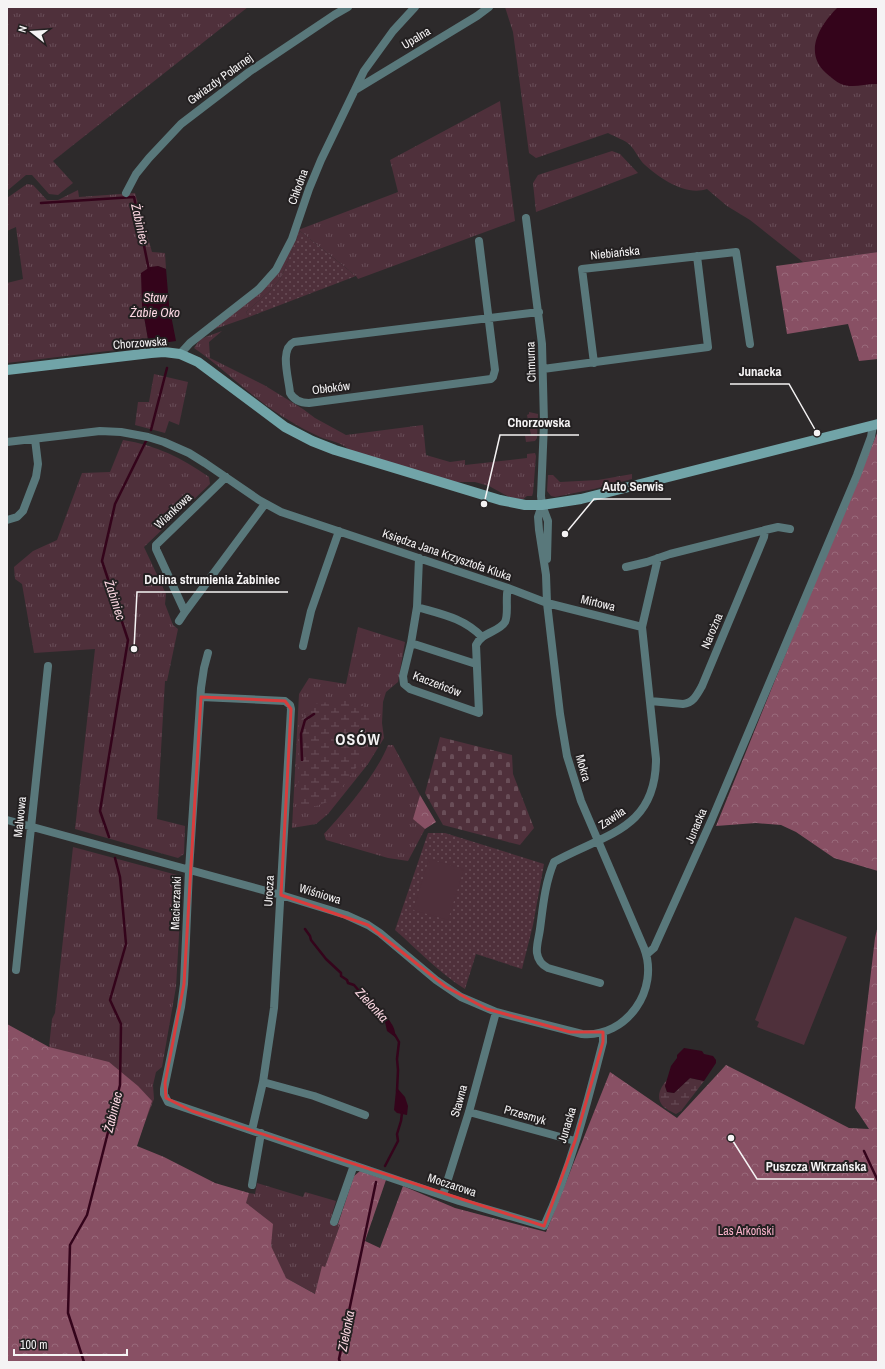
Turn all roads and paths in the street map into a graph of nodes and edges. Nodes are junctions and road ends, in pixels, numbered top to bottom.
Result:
1 (348, 7) edge
2 (415, 7) edge
3 (489, 7) edge
4 (356, 90) junction
5 (126, 193) dead end
6 (526, 218) dead end
7 (478, 241) dead end
8 (697, 256) junction
9 (539, 312) junction
10 (488, 317) junction
11 (750, 344) dead end
12 (180, 354) junction
13 (594, 363) junction
14 (543, 369) junction
15 (7, 370) edge
16 (876, 424) edge
17 (34, 439) junction
18 (7, 442) edge
19 (226, 478) junction
20 (265, 504) junction
21 (542, 505) junction
22 (7, 520) edge
23 (790, 529) dead end
24 (339, 530) junction
25 (765, 530) junction
26 (419, 558) junction
27 (658, 558) junction
28 (626, 568) dead end
29 (508, 588) junction
30 (548, 603) junction
31 (417, 607) junction
32 (185, 612) junction
33 (179, 621) dead end
34 (642, 627) junction
35 (482, 637) junction
36 (411, 643) junction
37 (303, 646) dead end
38 (208, 653) dead end
39 (476, 664) junction
40 (48, 666) dead end
41 (201, 697) junction
42 (650, 701) junction
43 (7, 820) edge
44 (32, 826) junction
45 (599, 841) junction
46 (189, 870) junction
47 (281, 895) junction
48 (647, 954) junction
49 (16, 970) dead end
50 (600, 983) dead end
51 (496, 1012) junction
52 (603, 1032) junction
53 (262, 1082) junction
54 (173, 1104) joint
55 (469, 1112) junction
56 (365, 1115) dead end
57 (252, 1130) junction
58 (261, 1133) junction
59 (575, 1141) junction
60 (354, 1165) junction
61 (252, 1185) dead end
62 (443, 1195) junction
63 (334, 1222) dead end
64 (544, 1226) joint

1 - 5 street, Gwiazdy Polarnej
2 - 4 street, Chłodna
3 - 4 street, Upalna
4 - 12 street, Chłodna
6 - 9 street, Chmurna
7 - 10 street, Obłoków
8 - 11 street, Niebiańska
8 - 13 street
8 - 13 street, Niebiańska
9 - 10 street, Obłoków
9 - 14 street, Chmurna
10 - 10 street, Obłoków
12 - 15 street, Chorzowska
12 - 21 street, Chorzowska
13 - 14 street
14 - 21 street, Chmurna
16 - 21 street, Chorzowska
16 - 48 street, Junacka
17 - 18 street, Księdza Jana Krzysztofa Kluka
17 - 19 street, Księdza Jana Krzysztofa Kluka
17 - 22 street
19 - 20 street, Księdza Jana Krzysztofa Kluka
19 - 32 street, Wiankowa
20 - 24 street, Księdza Jana Krzysztofa Kluka
20 - 32 street
21 - 30 street, Mokra
23 - 25 street
24 - 26 street, Księdza Jana Krzysztofa Kluka
24 - 37 street
25 - 27 street
25 - 42 street, Narożna
26 - 29 street, Księdza Jana Krzysztofa Kluka
26 - 31 street, Kaczeńców
27 - 28 street
27 - 34 street, Zawiła
29 - 30 street, Księdza Jana Krzysztofa Kluka
29 - 35 street
30 - 34 street, Mirtowa
30 - 45 street, Mokra
31 - 35 street
31 - 36 street, Kaczeńców
32 - 33 street
34 - 42 street, Zawiła
35 - 39 street
36 - 39 street
36 - 39 street, Kaczeńców
38 - 41 street, Macierzanki
40 - 44 street, Malwowa
41 - 46 street, Macierzanki
41 - 47 street, Urocza
42 - 45 street, Zawiła
43 - 44 street, Wiśniowa
44 - 46 street, Wiśniowa
44 - 49 street, Malwowa
45 - 48 street, Mokra
45 - 50 street, Zawiła
46 - 47 street, Wiśniowa
46 - 54 street, Macierzanki
47 - 51 street, Wiśniowa
47 - 53 street, Urocza
48 - 52 street
51 - 52 street, Wiśniowa
51 - 55 street, Stawna
52 - 59 street, Junacka
53 - 56 street
53 - 57 street, Urocza
54 - 57 street, Moczarowa
55 - 59 street, Przesmyk
55 - 62 street, Stawna
57 - 58 street, Moczarowa
58 - 60 street, Moczarowa
58 - 61 street
59 - 64 street, Junacka
60 - 62 street, Moczarowa
60 - 63 street
62 - 64 street, Moczarowa

